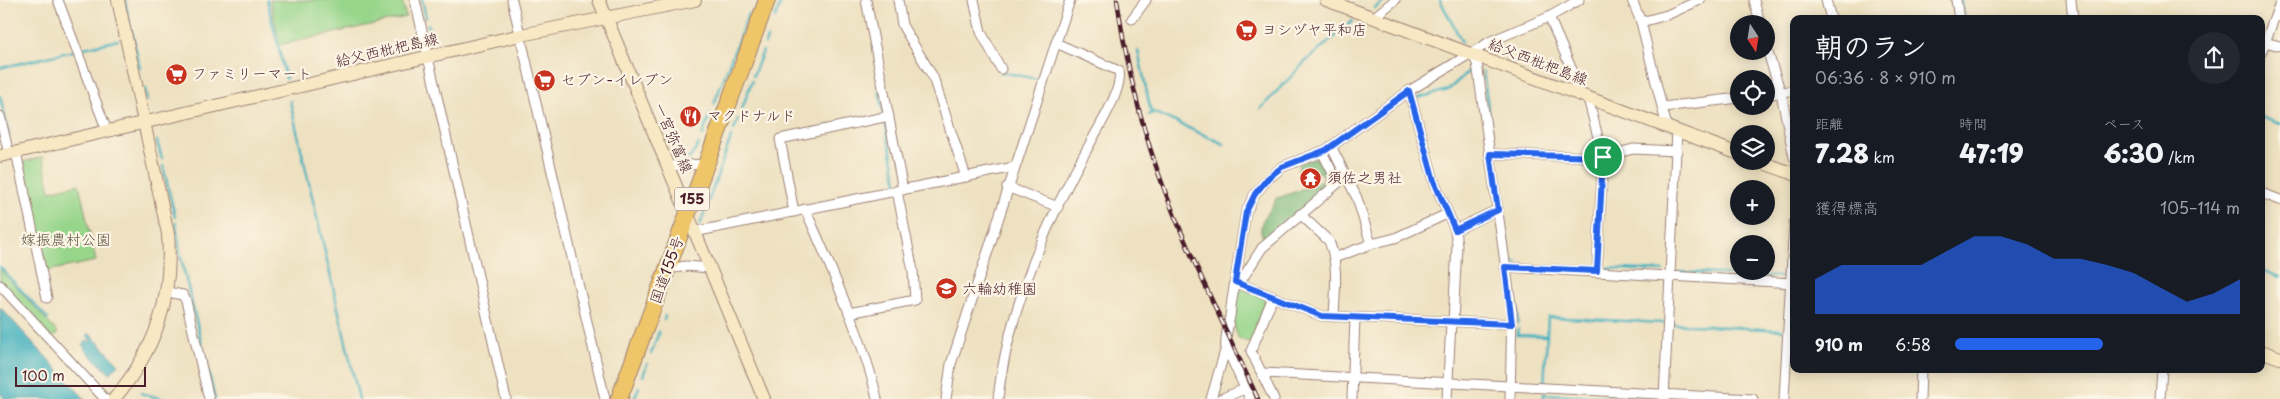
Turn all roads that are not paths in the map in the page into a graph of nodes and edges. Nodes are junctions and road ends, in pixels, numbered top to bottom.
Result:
1 (58, 0) edge
2 (118, 0) edge
3 (415, 0) edge
4 (512, 0) edge
5 (599, 0) edge
6 (695, 0) edge
7 (766, 0) edge
8 (866, 0) edge
9 (898, 0) edge
10 (974, 0) edge
11 (1070, 0) edge
12 (1146, 0) edge
13 (1326, 0) edge
14 (1395, 0) edge
15 (1579, 0) edge
16 (1632, 0) edge
17 (1700, 0) edge
18 (1754, 0) edge
19 (1826, 0) edge
20 (1956, 0) edge
21 (2071, 0) edge
22 (2280, 4) edge
23 (1758, 15) edge
24 (1830, 15) edge
25 (1959, 15) edge
26 (2073, 15) edge
27 (605, 17) junction
28 (1549, 17) junction
29 (1132, 18) dead end
30 (1373, 18) junction
31 (1641, 22) junction
32 (520, 35) junction
33 (2265, 39) edge
34 (2265, 41) edge
35 (1056, 43) junction
36 (2280, 46) edge
37 (1472, 54) junction
38 (429, 57) junction
39 (1770, 60) edge
40 (1001, 69) dead end
41 (1409, 91) junction
42 (1790, 91) edge
43 (1775, 93) edge
44 (1781, 93) junction
45 (1582, 96) junction
46 (1730, 99) edge
47 (1663, 107) junction
48 (0, 116) edge
49 (888, 116) junction
50 (145, 123) junction
51 (1672, 129) junction
52 (107, 131) junction
53 (1790, 137) edge
54 (1332, 146) junction
55 (1676, 151) junction
56 (1730, 151) edge
57 (1322, 152) junction
58 (8, 154) edge
59 (1490, 154) junction
60 (1603, 157) junction
61 (705, 164) junction
62 (667, 166) junction
63 (1014, 167) junction
64 (1775, 167) edge
65 (1790, 173) edge
66 (966, 177) junction
67 (1008, 187) junction
68 (900, 190) junction
69 (2265, 194) edge
70 (2280, 200) edge
71 (1058, 207) junction
72 (805, 209) junction
73 (1498, 210) junction
74 (794, 212) junction
75 (686, 213) junction
76 (1300, 214) junction
77 (1447, 214) junction
78 (1455, 230) junction
79 (694, 232) junction
80 (1371, 244) junction
81 (1334, 258) junction
82 (1505, 267) junction
83 (709, 268) junction
84 (668, 269) junction
85 (1597, 271) junction
86 (1670, 275) junction
87 (1237, 283) junction
88 (1790, 283) edge
89 (0, 285) edge
90 (167, 292) junction
91 (1273, 297) junction
92 (47, 298) dead end
93 (1790, 312) edge
94 (849, 313) junction
95 (1334, 317) junction
96 (1354, 318) junction
97 (1452, 322) junction
98 (1512, 324) junction
99 (1226, 347) junction
100 (2265, 352) edge
101 (2280, 358) edge
102 (1262, 373) junction
103 (1921, 373) edge
104 (2162, 373) edge
105 (1353, 378) junction
106 (1448, 383) junction
107 (1510, 387) junction
108 (1245, 389) junction
109 (1664, 397) edge
110 (105, 399) edge
111 (114, 399) edge
112 (210, 399) edge
113 (506, 399) edge
114 (605, 399) edge
115 (619, 399) edge
116 (764, 399) edge
117 (877, 399) edge
118 (946, 399) edge
119 (998, 399) edge
120 (1211, 399) edge
121 (1220, 399) edge
122 (1250, 399) edge
123 (1274, 399) edge
124 (1352, 399) edge
125 (1447, 399) edge
126 (1510, 399) edge
127 (1753, 399) edge
128 (1784, 399) edge
129 (1920, 399) edge
130 (2160, 399) edge

1 - 52 street
2 - 50 main road
3 - 38 street
4 - 32 street
5 - 27 main road, 一宮弥富線
6 - 27 main road, 給父西枇杷島線
7 - 61 highway, 国道155号 / 155
8 - 49 street
9 - 66 street
10 - 40 street
11 - 35 street
12 - 29 street
13 - 30 main road, 給父西枇杷島線
14 - 30 street
15 - 28 street
16 - 31 street
17 - 31 street
18 - 23 street
19 - 24 street
20 - 25 street
21 - 26 street
22 - 33 street
27 - 32 main road, 給父西枇杷島線
27 - 62 main road, 一宮弥富線
28 - 37 street
28 - 45 street
30 - 37 main road, 給父西枇杷島線
31 - 47 street
32 - 38 main road, 給父西枇杷島線
32 - 114 street
34 - 36 street
35 - 63 street
35 - 71 street
37 - 41 street
37 - 45 main road, 給父西枇杷島線
37 - 59 street
38 - 50 main road, 給父西枇杷島線
38 - 113 street
39 - 44 street
41 - 54 street
41 - 77 street
42 - 44 street
43 - 44 street
44 - 53 street
45 - 51 main road, 給父西枇杷島線
45 - 60 street
46 - 47 street
47 - 51 street
48 - 58 street
49 - 68 street
49 - 74 street
50 - 52 main road, 給父西枇杷島線
50 - 90 main road
51 - 55 street
51 - 56 main road, 給父西枇杷島線
52 - 58 main road, 給父西枇杷島線
54 - 57 street
54 - 80 street
55 - 60 street
55 - 86 street
57 - 76 street
57 - 87 street
58 - 92 street
59 - 60 street
59 - 73 street
60 - 85 street
61 - 62 street
61 - 75 highway, 国道155号 / 155
62 - 75 main road, 一宮弥富線
63 - 66 street
63 - 67 street
64 - 65 main road
66 - 68 street
67 - 71 street
67 - 118 street
68 - 72 street
68 - 94 street
69 - 70 street
71 - 119 street
72 - 74 street
72 - 94 street
73 - 78 street
73 - 82 street
74 - 79 street
75 - 79 main road, 一宮弥富線
75 - 84 highway, 国道155号 / 155
76 - 81 street
76 - 87 street
77 - 78 street
77 - 80 street
78 - 97 street
79 - 83 main road, 一宮弥富線
80 - 81 street
81 - 95 street
82 - 85 street
82 - 98 street
83 - 84 street
83 - 116 main road, 一宮弥富線
84 - 115 highway, 国道155号 / 155
85 - 86 street
86 - 88 street
86 - 109 street
87 - 91 street
87 - 99 street
89 - 110 street
90 - 111 main road
90 - 112 street
91 - 95 street
91 - 102 street
93 - 128 street
94 - 117 street
95 - 96 street
96 - 97 street
96 - 105 street
97 - 98 street
97 - 106 street
98 - 107 street
99 - 108 street
99 - 120 street
100 - 101 main road
102 - 105 street
102 - 123 street
103 - 129 street
104 - 130 street
105 - 106 street
105 - 124 street
106 - 107 street
106 - 125 street
107 - 109 street
107 - 126 street
108 - 121 street
108 - 122 street
109 - 127 street

